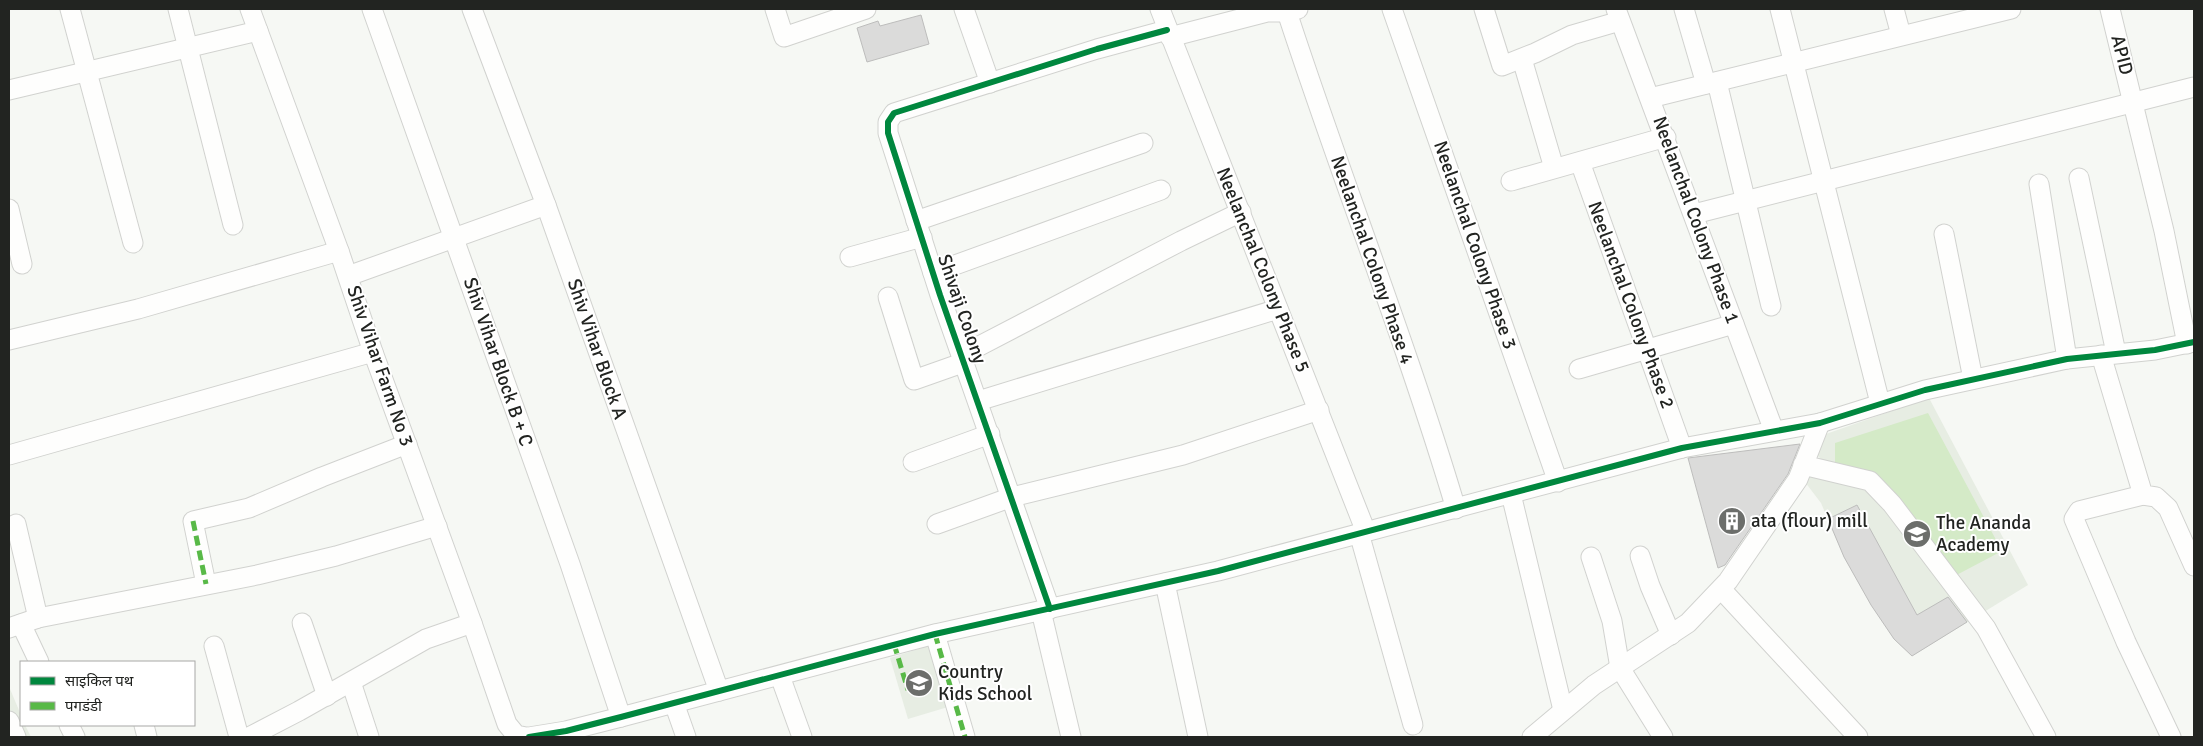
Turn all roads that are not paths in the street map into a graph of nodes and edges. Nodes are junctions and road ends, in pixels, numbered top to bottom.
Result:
1 (70, 9) edge
2 (178, 9) edge
3 (250, 9) edge
4 (372, 9) edge
5 (472, 9) edge
6 (775, 9) edge
7 (866, 9) edge
8 (964, 9) edge
9 (1160, 9) edge
10 (1392, 9) edge
11 (1484, 9) edge
12 (1684, 9) edge
13 (1780, 9) edge
14 (1894, 9) edge
15 (2011, 9) edge
16 (2110, 9) edge
17 (1266, 10) edge
18 (1293, 10) edge
19 (1618, 15) edge
20 (258, 31) junction
21 (1168, 33) junction
22 (1901, 35) junction
23 (188, 48) junction
24 (1522, 59) junction
25 (1794, 63) junction
26 (86, 72) junction
27 (990, 83) junction
28 (1711, 83) junction
29 (2194, 87) edge
30 (9, 90) edge
31 (1650, 98) junction
32 (2134, 102) junction
33 (1666, 137) junction
34 (1142, 143) dead end
35 (1580, 162) junction
36 (1554, 168) junction
37 (2079, 178) dead end
38 (1511, 181) dead end
39 (1824, 181) junction
40 (2039, 184) dead end
41 (1161, 190) dead end
42 (1745, 201) junction
43 (546, 205) junction
44 (9, 209) edge
45 (1240, 212) junction
46 (1694, 214) junction
47 (234, 224) dead end
48 (919, 229) junction
49 (1944, 234) dead end
50 (454, 238) junction
51 (133, 243) dead end
52 (339, 252) junction
53 (850, 257) dead end
54 (22, 264) dead end
55 (933, 273) junction
56 (348, 276) junction
57 (888, 298) dead end
58 (1771, 306) dead end
59 (1278, 309) junction
60 (1734, 324) junction
61 (9, 340) edge
62 (2191, 343) edge
63 (1647, 350) junction
64 (373, 352) junction
65 (2108, 354) junction
66 (963, 359) junction
67 (2067, 359) junction
68 (1579, 369) dead end
69 (1973, 379) junction
70 (978, 401) junction
71 (1880, 403) junction
72 (1319, 410) junction
73 (1820, 422) junction
74 (1774, 431) junction
75 (990, 434) junction
76 (407, 444) junction
77 (1682, 448) junction
78 (9, 455) edge
79 (912, 462) dead end
80 (1803, 465) junction
81 (1558, 482) junction
82 (1511, 494) junction
83 (2142, 495) junction
84 (1012, 497) junction
85 (1456, 509) junction
86 (16, 524) dead end
87 (937, 524) dead end
88 (437, 526) junction
89 (1363, 533) junction
90 (1640, 556) dead end
91 (1590, 557) dead end
92 (2194, 566) edge
93 (1165, 583) junction
94 (206, 584) junction
95 (1721, 589) junction
96 (1046, 610) junction
97 (302, 623) dead end
98 (472, 623) junction
99 (22, 624) edge
100 (935, 634) junction
101 (1671, 635) junction
102 (214, 646) dead end
103 (39, 661) edge
104 (1620, 668) junction
105 (780, 676) junction
106 (351, 682) junction
107 (719, 691) junction
108 (327, 696) junction
109 (674, 703) junction
110 (1563, 710) junction
111 (621, 717) junction
112 (9, 721) edge
113 (1413, 725) dead end
114 (568, 734) edge
115 (260, 735) edge
116 (1540, 735) edge
117 (16, 737) edge
118 (239, 737) edge
119 (369, 737) edge
120 (528, 737) edge
121 (686, 737) edge
122 (802, 737) edge
123 (965, 737) edge
124 (1071, 737) edge
125 (1198, 737) edge
126 (1663, 737) edge
127 (1858, 737) edge
128 (2046, 737) edge
129 (2171, 737) edge

1 - 26 street
2 - 23 street
3 - 20 street, Shiv Vihar Farm No 3
4 - 50 street, Shiv Vihar Block B + C
5 - 43 street, Shiv Vihar Block A
6 - 7 street
8 - 27 street
9 - 21 street, Neelanchal Colony Phase 5
10 - 81 street, Neelanchal Colony Phase 3
11 - 24 street
12 - 28 street
13 - 25 street
14 - 22 street
15 - 22 street
16 - 32 street, APID
17 - 18 street
17 - 21 street
18 - 85 street, Neelanchal Colony Phase 4
19 - 24 street
19 - 31 street, Neelanchal Colony Phase 1
20 - 23 street
20 - 52 street, Shiv Vihar Farm No 3
21 - 27 street
21 - 45 street, Neelanchal Colony Phase 5
22 - 25 street
23 - 26 street
23 - 47 street
24 - 36 street
25 - 28 street
25 - 39 street
26 - 30 street
26 - 51 street
27 - 48 street, Shivaji Colony
28 - 31 street
28 - 42 street
29 - 32 street
31 - 33 street, Neelanchal Colony Phase 1
32 - 39 street
32 - 62 street, APID
33 - 35 street
33 - 46 street, Neelanchal Colony Phase 1
34 - 48 street
35 - 36 street
35 - 63 street, Neelanchal Colony Phase 2
36 - 38 street
37 - 65 street
39 - 42 street
39 - 71 street
40 - 67 street
41 - 55 street
42 - 46 street
42 - 58 street
43 - 50 street
43 - 107 street, Shiv Vihar Block A
44 - 54 street
45 - 59 street, Neelanchal Colony Phase 5
45 - 66 street
46 - 60 street, Neelanchal Colony Phase 1
48 - 53 street
48 - 55 street, Shivaji Colony
49 - 69 street
50 - 56 street
50 - 111 street, Shiv Vihar Block B + C
52 - 56 street, Shiv Vihar Farm No 3
52 - 61 street
55 - 66 street, Shivaji Colony
56 - 64 street, Shiv Vihar Farm No 3
57 - 66 street
59 - 70 street
59 - 72 street, Neelanchal Colony Phase 5
60 - 63 street
60 - 74 street, Neelanchal Colony Phase 1
62 - 65 street
63 - 68 street
63 - 77 street, Neelanchal Colony Phase 2
64 - 76 street, Shiv Vihar Farm No 3
64 - 78 street
65 - 67 street
65 - 83 street
66 - 70 street, Shivaji Colony
67 - 69 street
69 - 71 street
70 - 75 street, Shivaji Colony
71 - 73 street
72 - 84 street
72 - 89 street, Neelanchal Colony Phase 5
73 - 74 street
73 - 80 street
74 - 77 street
75 - 79 street
75 - 84 street, Shivaji Colony
76 - 88 street, Shiv Vihar Farm No 3
76 - 94 street
77 - 81 street
80 - 95 street
80 - 128 street
81 - 82 street
82 - 85 street
82 - 110 street
83 - 92 street
83 - 129 street
84 - 87 street
84 - 96 street, Shivaji Colony
85 - 89 street
86 - 99 street
88 - 94 street
88 - 98 street, Shiv Vihar Farm No 3
89 - 93 street
89 - 113 street, Neelanchal Colony Phase 5
90 - 101 street
91 - 104 street
93 - 96 street
93 - 125 street
94 - 99 street
95 - 101 street
95 - 127 street
96 - 100 street
96 - 124 street, Shivaji Colony
97 - 108 street
98 - 106 street
98 - 120 street, Shiv Vihar Farm No 3
99 - 103 street
100 - 105 street
100 - 123 street
101 - 104 street
102 - 118 street
104 - 110 street
104 - 126 street
105 - 107 street
105 - 122 street
106 - 108 street
106 - 119 street
107 - 109 street
108 - 115 street
109 - 111 street
109 - 121 street
110 - 116 street
111 - 114 street
112 - 117 street
114 - 120 street

